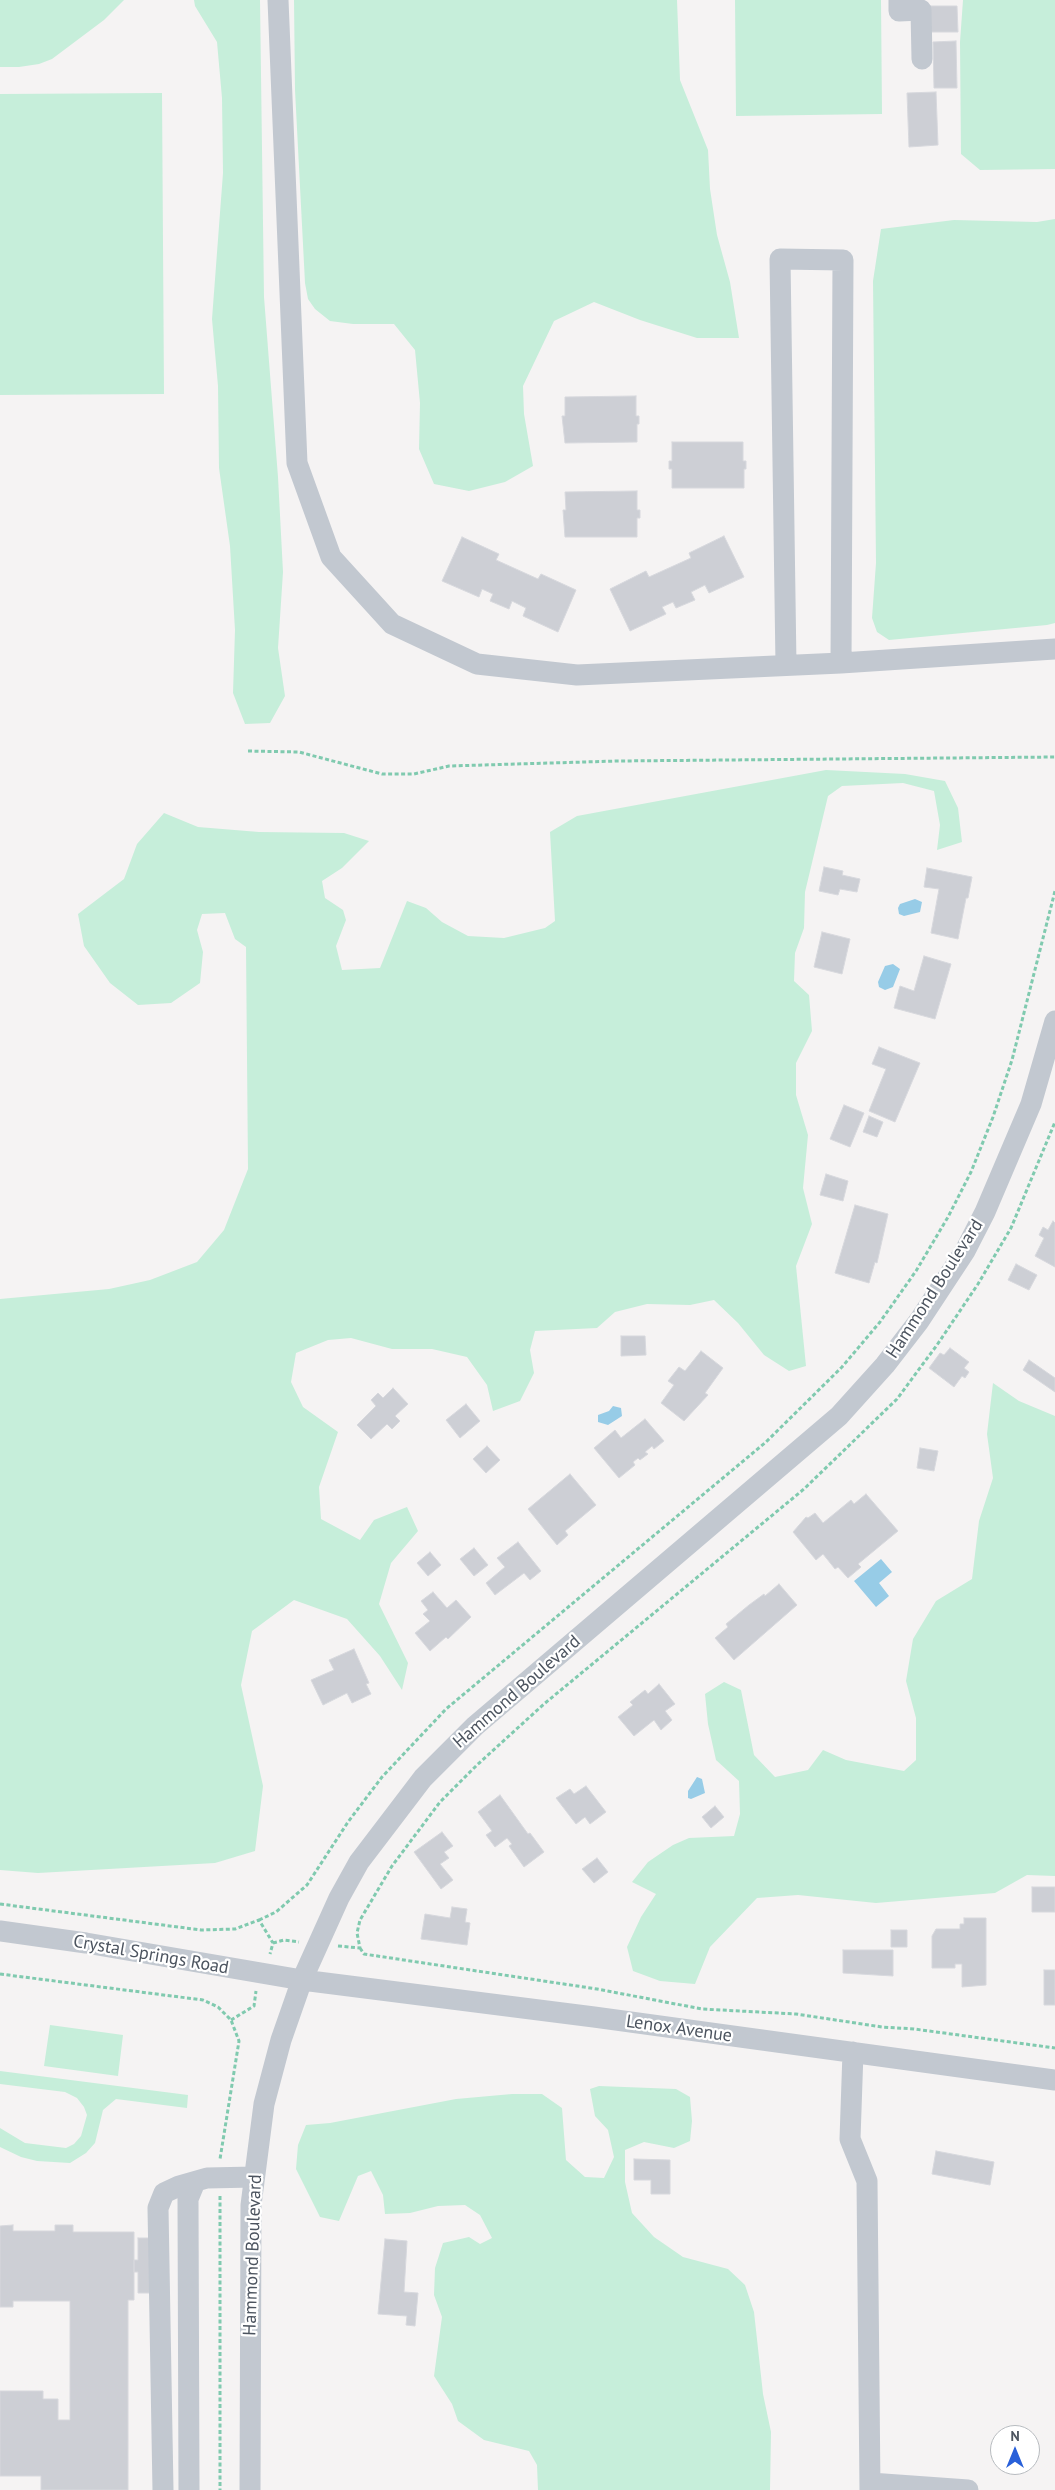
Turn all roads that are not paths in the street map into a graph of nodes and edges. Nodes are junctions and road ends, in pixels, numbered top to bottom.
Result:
1 (278, 0) edge
2 (898, 0) edge
3 (922, 58) dead end
4 (1055, 649) edge
5 (841, 663) junction
6 (786, 665) junction
7 (1055, 1021) edge
8 (0, 1931) edge
9 (302, 1980) junction
10 (853, 2052) junction
11 (1055, 2080) edge
12 (254, 2177) junction
13 (195, 2182) junction
14 (870, 2486) edge
15 (163, 2490) edge
16 (189, 2490) edge
17 (250, 2490) edge
18 (968, 2490) edge

1 - 6 street
2 - 3 street
4 - 5 street
5 - 6 street
5 - 6 street
7 - 9 street, Hammond Boulevard
8 - 9 street, Crystal Springs Road
9 - 10 street, Lenox Avenue
9 - 12 street, Hammond Boulevard
10 - 11 street, Lenox Avenue
10 - 14 street
12 - 13 street
12 - 17 street, Hammond Boulevard
13 - 15 street
13 - 16 street
14 - 18 street

